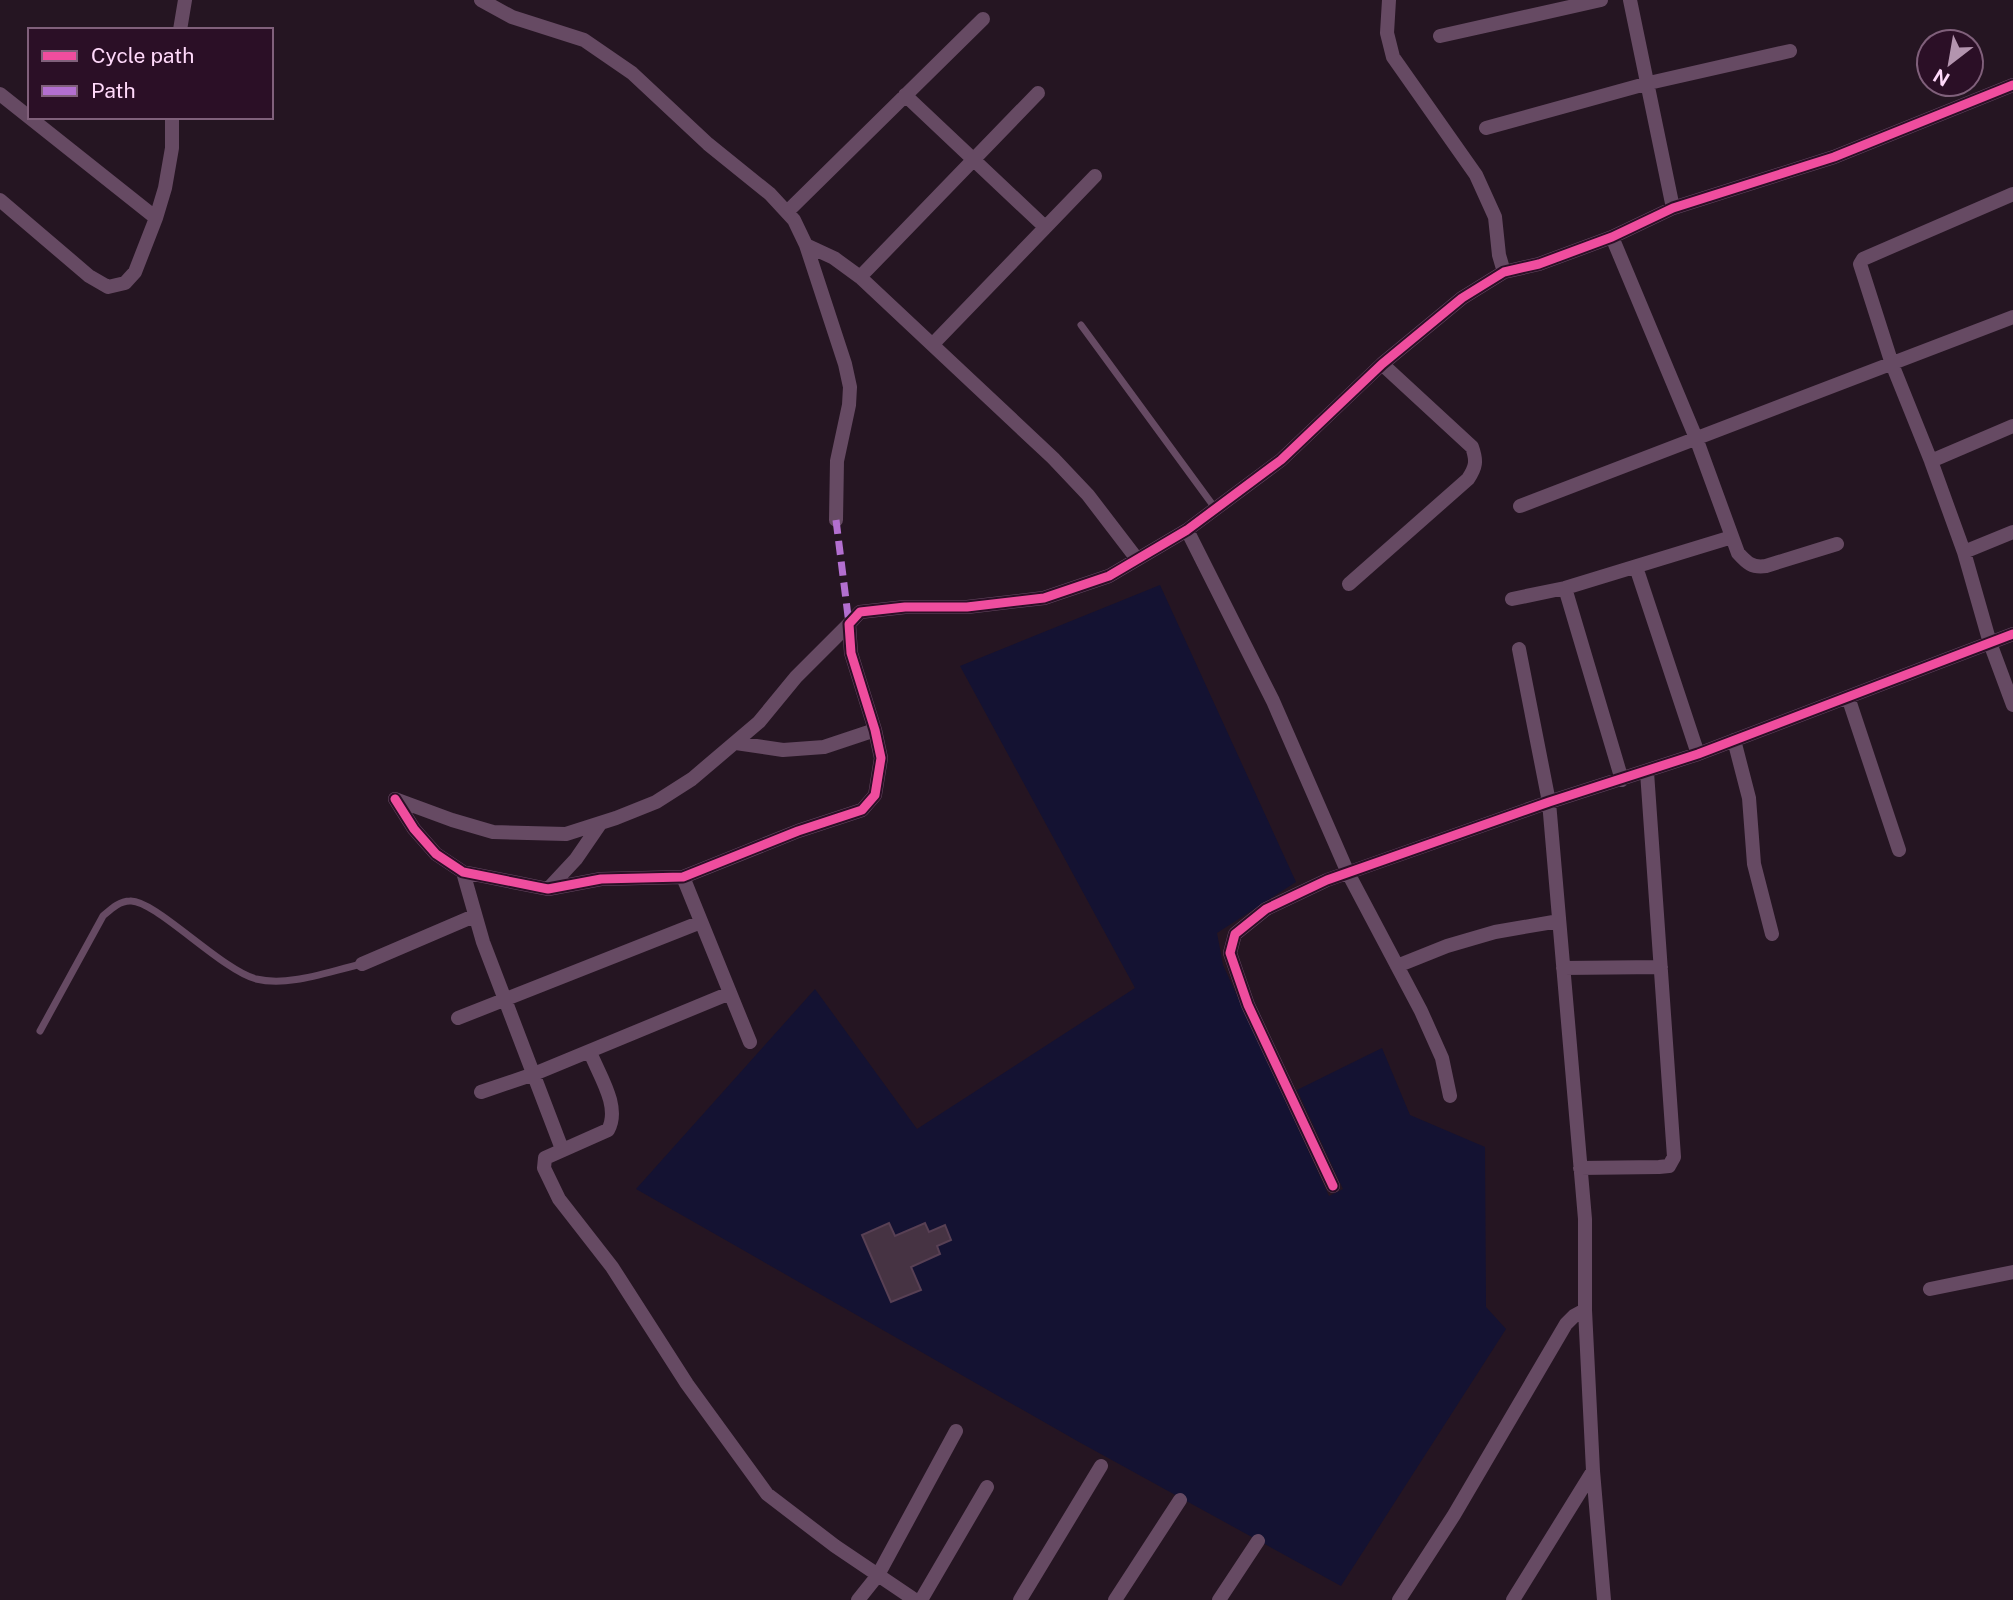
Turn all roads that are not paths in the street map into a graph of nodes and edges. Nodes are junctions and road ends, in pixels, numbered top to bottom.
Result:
1 (185, 0) edge
2 (481, 0) edge
3 (1390, 0) edge
4 (1601, 0) edge
5 (1630, 0) edge
6 (983, 19) dead end
7 (180, 28) edge
8 (1440, 36) dead end
9 (1790, 51) dead end
10 (1649, 83) junction
11 (2013, 85) edge
12 (1038, 93) dead end
13 (0, 94) edge
14 (905, 96) junction
15 (28, 116) edge
16 (31, 119) edge
17 (172, 119) edge
18 (1486, 128) dead end
19 (972, 159) junction
20 (1095, 176) dead end
21 (2013, 194) edge
22 (0, 200) edge
23 (1673, 208) junction
24 (787, 212) junction
25 (156, 218) junction
26 (1045, 227) junction
27 (1612, 237) junction
28 (806, 245) junction
29 (1504, 272) junction
30 (860, 277) junction
31 (2013, 317) edge
32 (1081, 325) dead end
33 (933, 344) junction
34 (1382, 364) junction
35 (1892, 364) junction
36 (2013, 426) edge
37 (1696, 439) junction
38 (1931, 461) junction
39 (1520, 506) dead end
40 (1216, 509) junction
41 (836, 520) dead end
42 (1187, 530) junction
43 (2013, 532) edge
44 (1732, 537) junction
45 (1837, 544) dead end
46 (1965, 552) junction
47 (1137, 559) junction
48 (1636, 567) junction
49 (1349, 584) dead end
50 (1566, 588) junction
51 (1512, 599) dead end
52 (849, 624) junction
53 (2013, 634) edge
54 (1990, 643) junction
55 (1518, 649) dead end
56 (1848, 697) junction
57 (2013, 705) edge
58 (875, 730) junction
59 (1734, 740) junction
60 (736, 743) junction
61 (1698, 754) junction
62 (1647, 772) junction
63 (1622, 779) junction
64 (1549, 802) junction
65 (600, 824) junction
66 (1899, 850) dead end
67 (463, 872) junction
68 (1348, 873) junction
69 (683, 877) junction
70 (548, 889) junction
71 (474, 916) junction
72 (1559, 921) junction
73 (701, 922) junction
74 (1772, 934) dead end
75 (362, 964) joint
76 (1397, 966) junction
77 (1661, 967) junction
78 (1563, 968) junction
79 (730, 993) junction
80 (504, 999) junction
81 (458, 1018) dead end
82 (40, 1031) dead end
83 (750, 1042) dead end
84 (590, 1052) junction
85 (534, 1074) junction
86 (481, 1092) dead end
87 (1450, 1096) dead end
88 (562, 1149) junction
89 (1580, 1168) junction
90 (1333, 1186) dead end
91 (2013, 1272) edge
92 (1930, 1289) dead end
93 (1585, 1310) junction
94 (956, 1431) dead end
95 (1101, 1466) dead end
96 (1593, 1471) junction
97 (987, 1487) dead end
98 (1180, 1500) dead end
99 (1258, 1541) dead end
100 (878, 1575) junction
101 (858, 1600) edge
102 (915, 1600) edge
103 (921, 1600) edge
104 (1020, 1600) edge
105 (1115, 1600) edge
106 (1219, 1600) edge
107 (1399, 1600) edge
108 (1513, 1600) edge
109 (1604, 1600) edge

1 - 7 street
2 - 24 street
3 - 29 street
4 - 8 street
5 - 10 street
6 - 14 street
9 - 10 street
10 - 18 street
10 - 23 street
11 - 23 street
12 - 19 street
13 - 15 street
14 - 19 street
14 - 24 street
16 - 25 street
17 - 25 street
19 - 26 street
19 - 30 street
20 - 26 street
21 - 35 street
22 - 25 street
23 - 27 street
24 - 28 street
26 - 33 street
27 - 29 street
27 - 37 street
28 - 30 street
28 - 41 street
29 - 34 street
30 - 33 street
31 - 35 street
32 - 40 lane
33 - 47 street
34 - 40 street
34 - 49 street
35 - 37 street
35 - 38 street
36 - 38 street
37 - 39 street
37 - 44 street
38 - 46 street
40 - 42 street
42 - 47 street
42 - 68 street
43 - 46 street
44 - 45 street
44 - 48 street
46 - 54 street
47 - 52 street
48 - 50 street
48 - 61 street
50 - 51 street
50 - 63 street
52 - 58 street
52 - 60 street
53 - 54 street
54 - 56 street
54 - 57 street
55 - 64 street
56 - 59 street
56 - 66 street
58 - 60 street
58 - 69 street
59 - 61 street
59 - 74 street
60 - 65 street
61 - 62 street
62 - 63 street
62 - 77 street
63 - 64 street
64 - 68 street
64 - 72 street
65 - 67 street
65 - 70 street
67 - 70 street
67 - 71 street
68 - 76 street
68 - 90 street
69 - 70 street
69 - 73 street
71 - 75 street
71 - 80 street
72 - 76 street
72 - 78 street
73 - 79 street
73 - 80 street
75 - 82 lane
76 - 87 street
77 - 78 street
77 - 89 street
78 - 89 street
79 - 83 street
79 - 84 street
80 - 81 street
80 - 85 street
84 - 85 street
84 - 88 street
85 - 86 street
85 - 88 street
88 - 100 street
89 - 93 street
91 - 92 street
93 - 96 street
93 - 107 street
94 - 100 street
95 - 104 street
96 - 108 street
96 - 109 street
97 - 103 street
98 - 105 street
99 - 106 street
100 - 101 street
100 - 102 street

